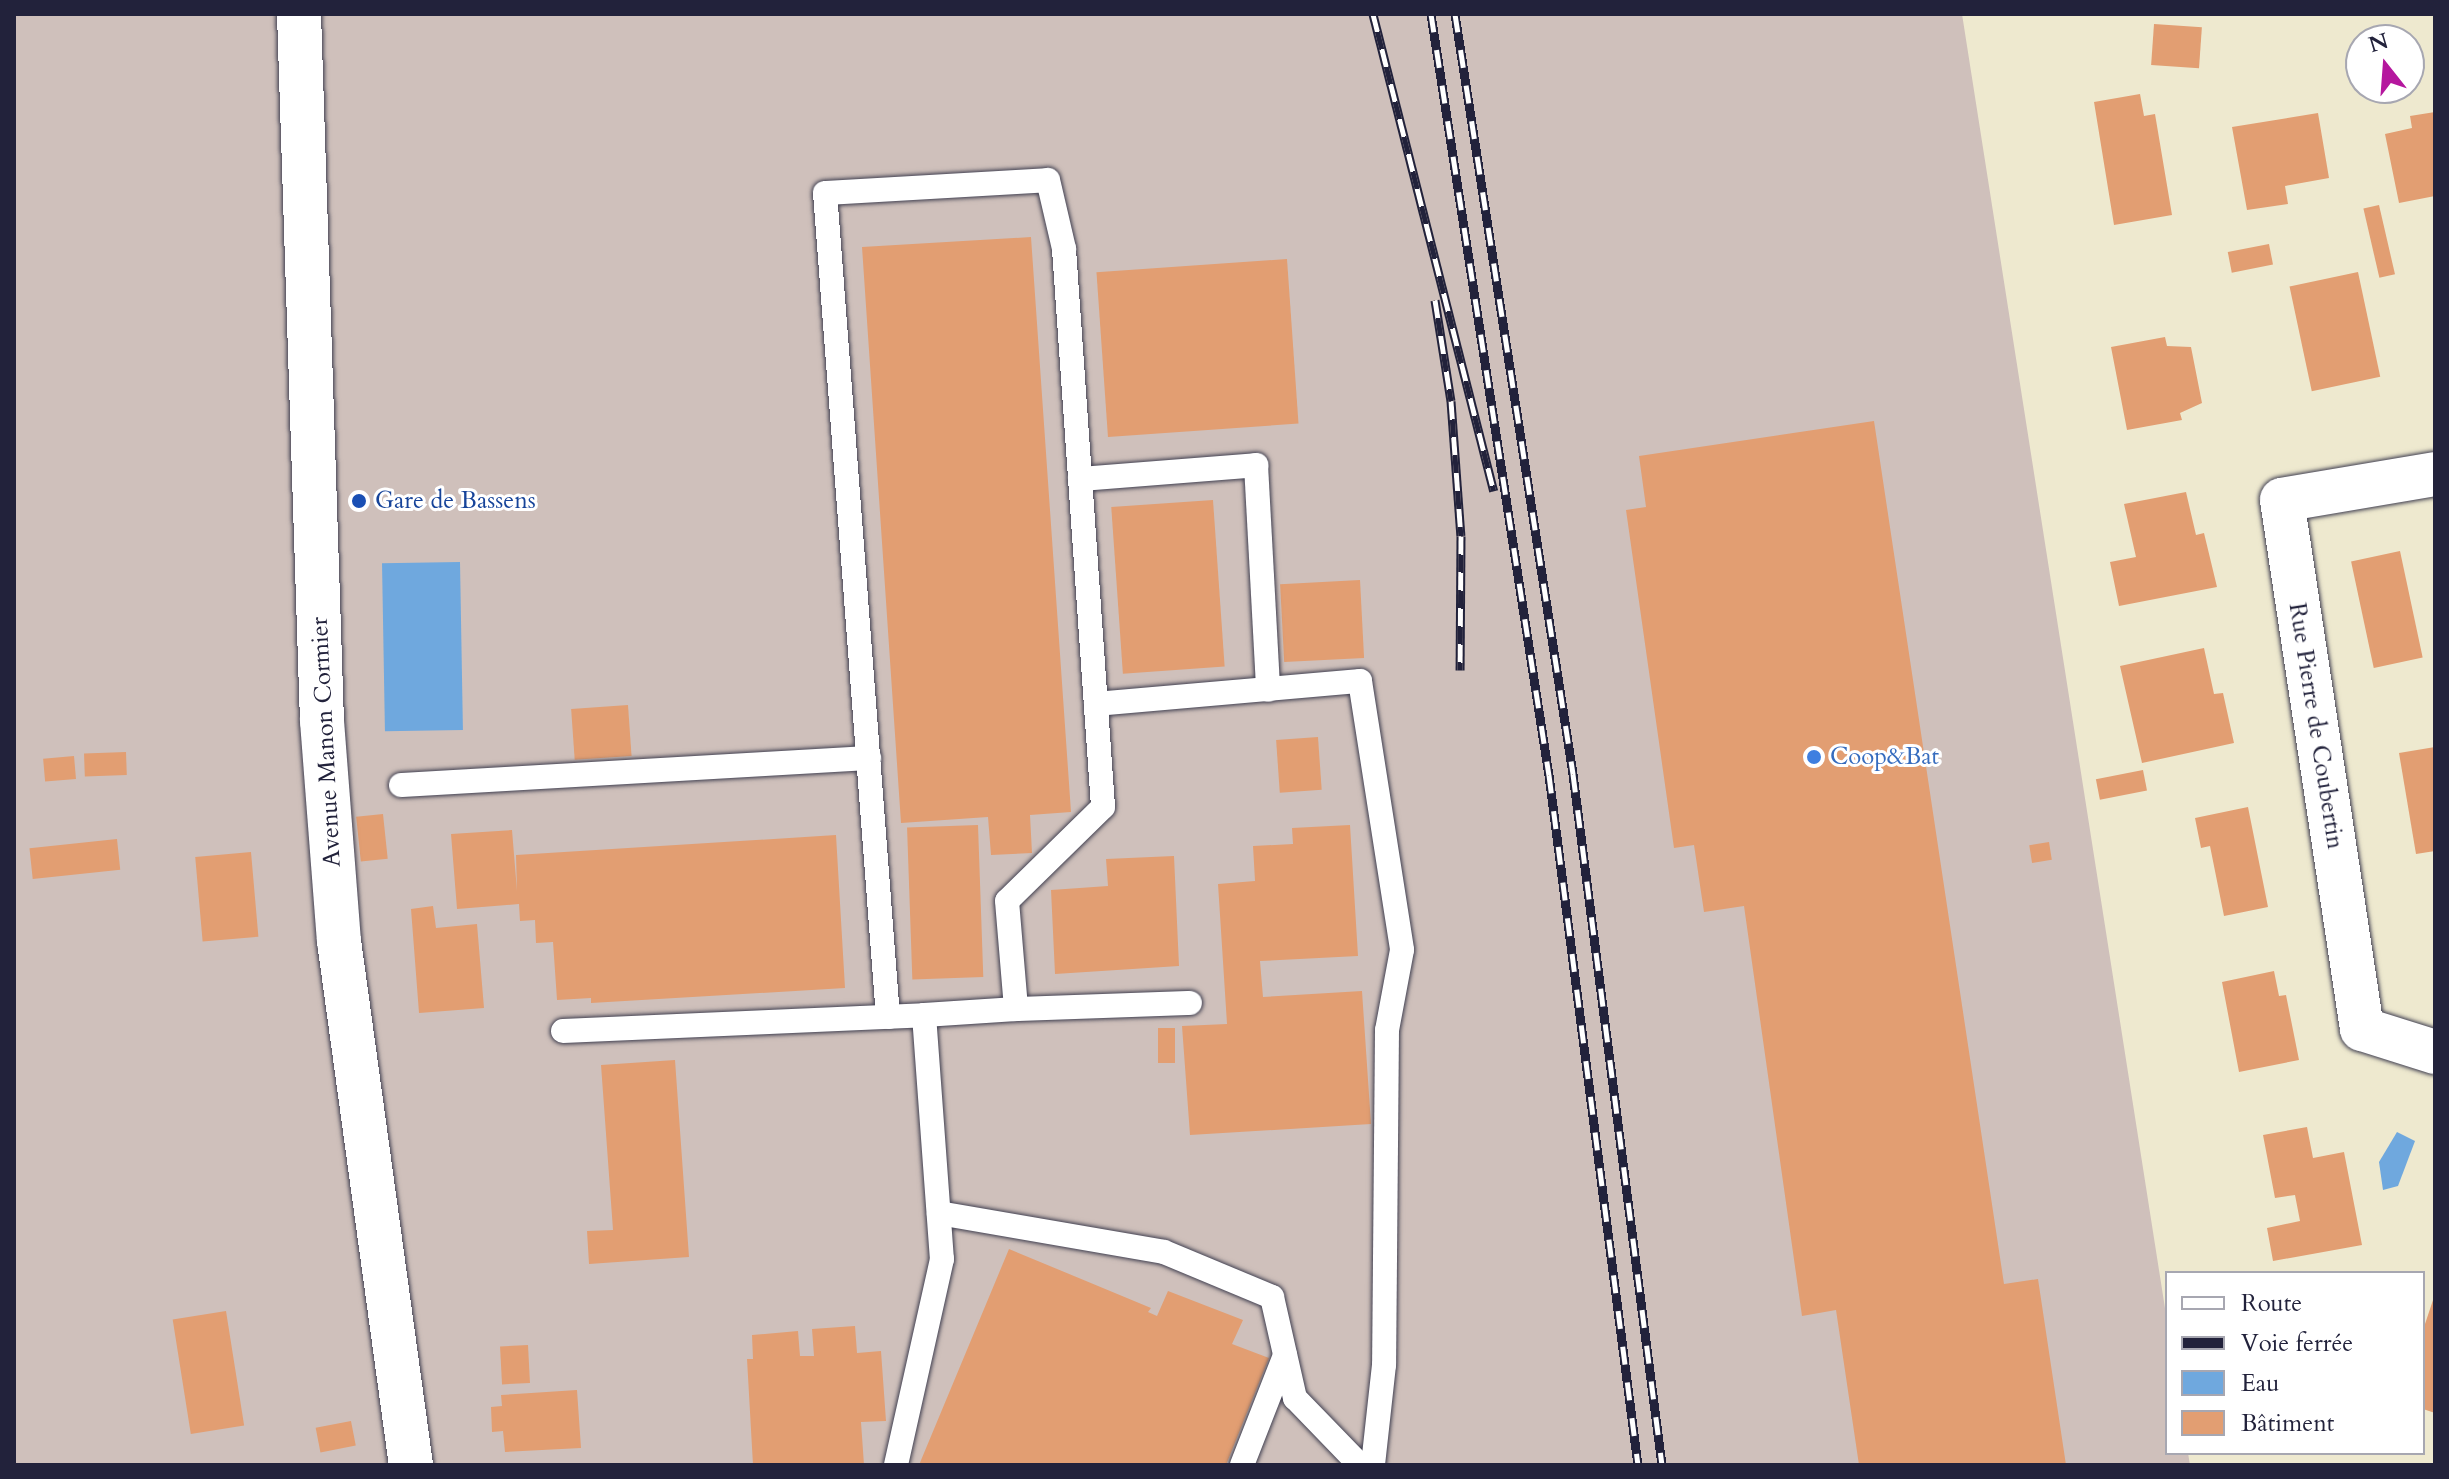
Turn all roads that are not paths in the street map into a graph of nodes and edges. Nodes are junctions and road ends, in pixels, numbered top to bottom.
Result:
1 (299, 14) edge
2 (2435, 474) edge
3 (1080, 479) junction
4 (1268, 690) junction
5 (1096, 704) junction
6 (869, 758) junction
7 (401, 785) dead end
8 (1190, 1003) dead end
9 (1016, 1009) junction
10 (924, 1015) junction
11 (888, 1017) junction
12 (563, 1031) dead end
13 (2435, 1052) edge
14 (939, 1213) junction
15 (1285, 1355) junction
16 (411, 1465) edge
17 (896, 1465) edge
18 (1242, 1465) edge
19 (1360, 1465) edge
20 (1373, 1465) edge

1 - 16 street, Avenue Manon Cormier
2 - 13 street, Rue Pierre de Coubertin
3 - 4 lane
3 - 5 lane
3 - 6 lane
4 - 5 lane
4 - 20 lane
5 - 9 lane
6 - 7 lane
6 - 11 lane
8 - 9 lane
9 - 10 lane
10 - 11 lane
10 - 14 lane
11 - 12 lane
14 - 15 lane
14 - 17 lane
15 - 18 lane
15 - 19 lane

